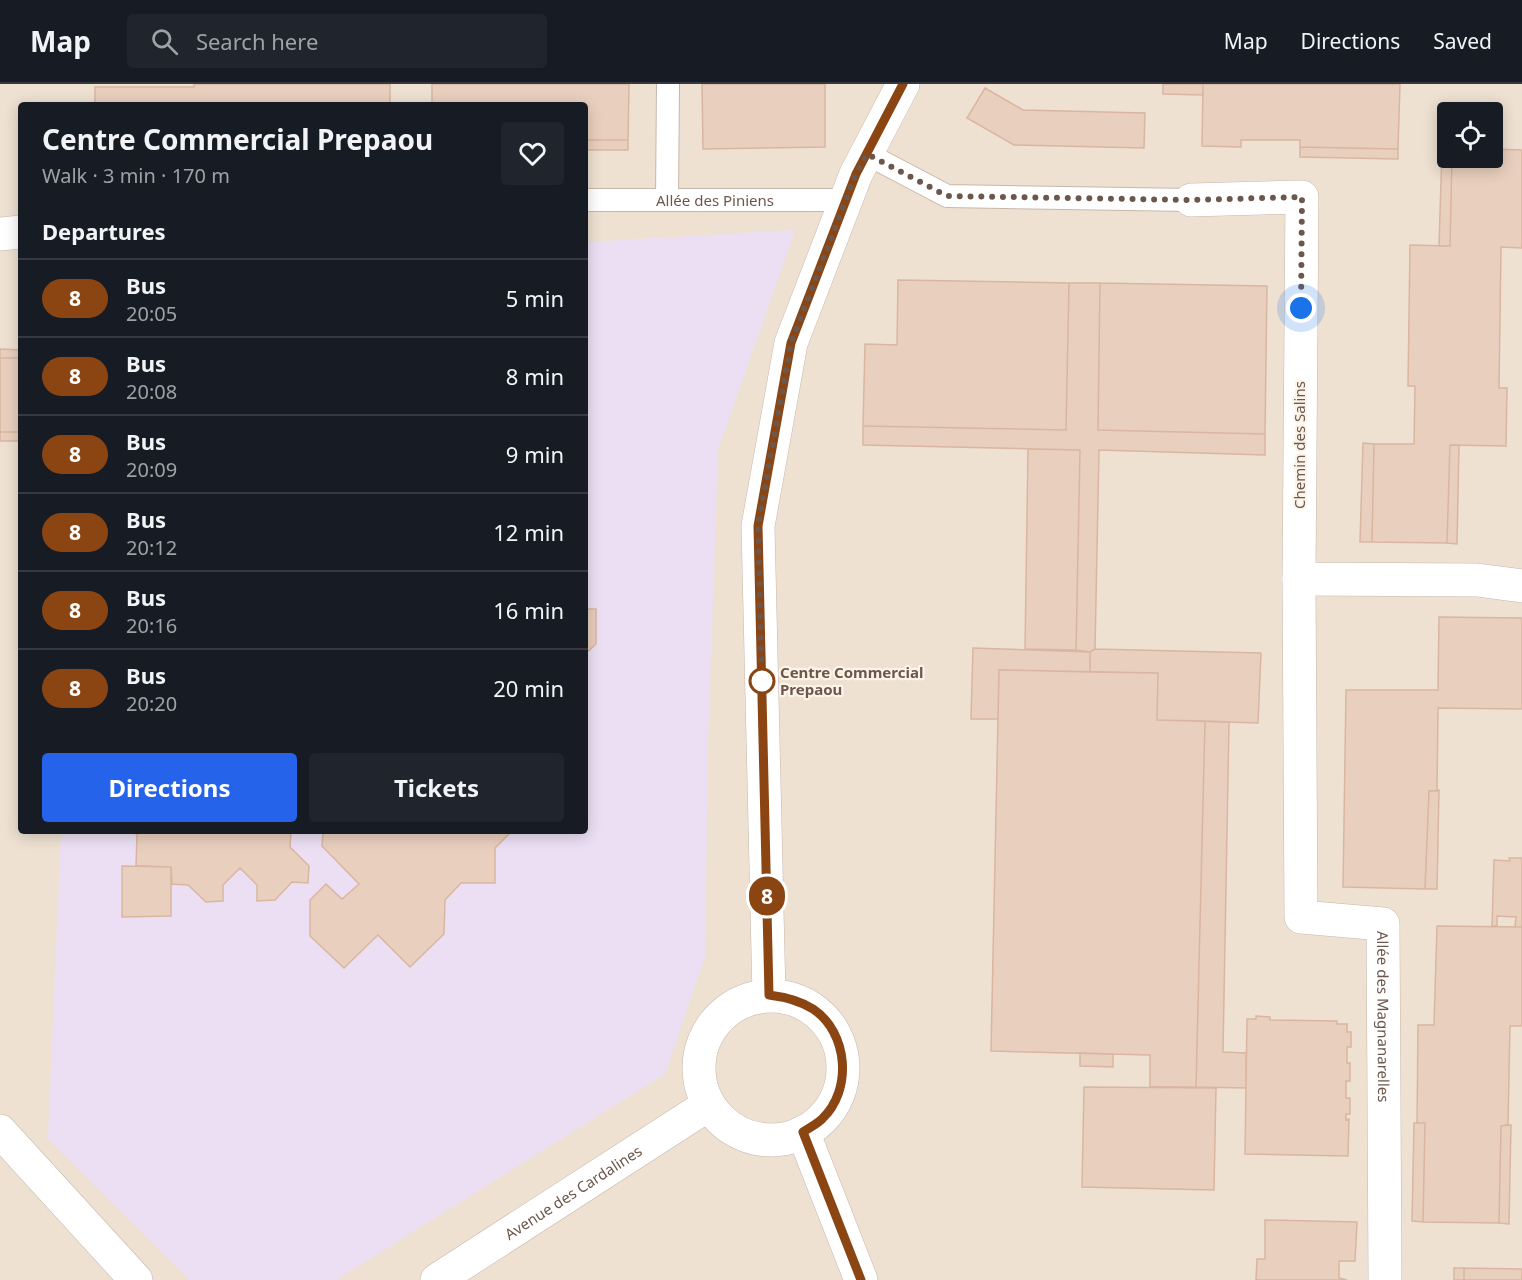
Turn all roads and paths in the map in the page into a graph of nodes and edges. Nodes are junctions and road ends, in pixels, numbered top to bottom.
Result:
1 (668, 84) edge
2 (903, 84) edge
3 (867, 154) junction
4 (588, 200) edge
5 (666, 200) junction
6 (847, 200) junction
7 (1191, 200) joint
8 (18, 232) edge
9 (0, 234) edge
10 (1299, 579) junction
11 (1522, 586) edge
12 (769, 995) junction
13 (708, 1105) junction
14 (0, 1131) edge
15 (803, 1132) junction
16 (136, 1280) edge
17 (437, 1280) edge
18 (861, 1280) edge
19 (1385, 1280) edge

1 - 5 lane
2 - 3 street
3 - 6 street
3 - 7 lane
4 - 5 lane, Allée des Piniens
5 - 6 lane, Allée des Piniens
6 - 12 street
7 - 10 street, Chemin des Salins
8 - 9 street
10 - 11 street
10 - 19 street, Allée des Magnanarelles
12 - 13 street
12 - 15 street
13 - 15 street
13 - 17 street, Avenue des Cardalines
14 - 16 street
15 - 18 street

